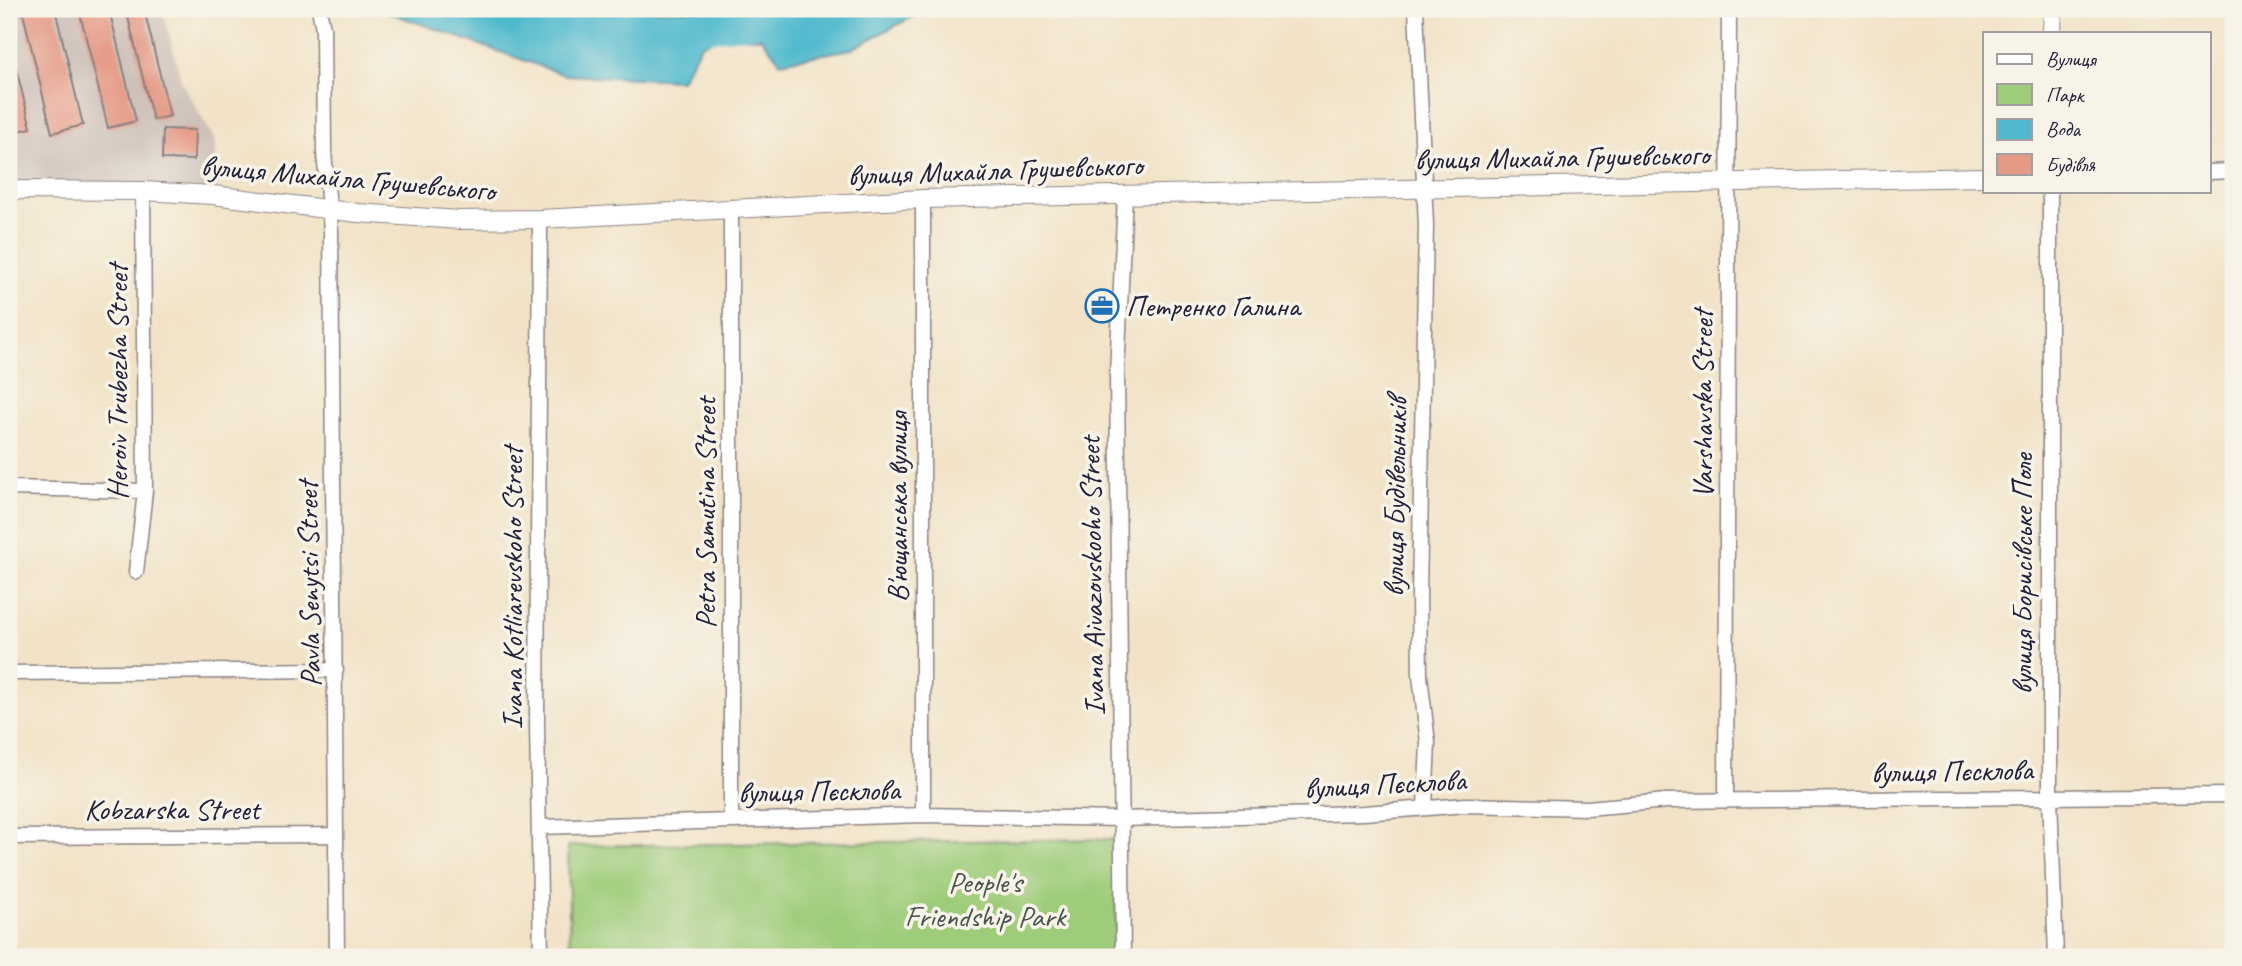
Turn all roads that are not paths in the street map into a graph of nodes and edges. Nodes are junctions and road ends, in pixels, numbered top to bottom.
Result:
1 (319, 9) edge
2 (1416, 9) edge
3 (1734, 9) edge
4 (2053, 9) edge
5 (2052, 32) edge
6 (2233, 171) edge
7 (2210, 172) edge
8 (1983, 177) edge
9 (1729, 182) junction
10 (1425, 187) junction
11 (9, 190) edge
12 (143, 191) junction
13 (2050, 192) edge
14 (1125, 194) junction
15 (923, 199) junction
16 (731, 207) junction
17 (328, 210) junction
18 (540, 219) junction
19 (9, 488) edge
20 (145, 491) junction
21 (136, 572) dead end
22 (336, 670) junction
23 (9, 673) edge
24 (2233, 795) edge
25 (2050, 796) junction
26 (1726, 801) junction
27 (1425, 807) junction
28 (923, 815) junction
29 (731, 819) junction
30 (1120, 819) junction
31 (540, 827) junction
32 (336, 835) junction
33 (9, 837) edge
34 (337, 957) edge
35 (541, 957) edge
36 (1123, 957) edge
37 (2056, 957) edge

1 - 17 street, Pavla Senytsi Street
2 - 10 street, вулиця Будівельників
3 - 9 street, Varshavska Street
4 - 5 street
6 - 7 street
8 - 9 street, вулиця Михайла Грушевського
9 - 10 street, вулиця Михайла Грушевського
9 - 26 street, Varshavska Street
10 - 14 street, вулиця Михайла Грушевського
10 - 27 street, вулиця Будівельників
11 - 12 street, вулиця Михайла Грушевського
12 - 17 street, вулиця Михайла Грушевського
12 - 20 street, Heroiv Trubezha Street
13 - 25 street, вулиця Борисівське Поле
14 - 15 street, вулиця Михайла Грушевського
14 - 30 street, Ivana Aivazovskooho Street
15 - 16 street, вулиця Михайла Грушевського
15 - 28 street, В'ющанська вулиця
16 - 18 street, вулиця Михайла Грушевського
16 - 29 street, Petra Samutina Street
17 - 18 street, вулиця Михайла Грушевського
17 - 22 street, Pavla Senytsi Street
18 - 31 street, Ivana Kotliarevskoho Street
19 - 20 street
20 - 21 street, Heroiv Trubezha Street
22 - 23 street
22 - 32 street, Pavla Senytsi Street
24 - 25 street, вулиця Пєсклова
25 - 26 street, вулиця Пєсклова
25 - 37 street, вулиця Борисівське Поле
26 - 27 street, вулиця Пєсклова
27 - 30 street, вулиця Пєсклова
28 - 29 street, вулиця Пєсклова
28 - 30 street, вулиця Пєсклова
29 - 31 street, вулиця Пєсклова
30 - 36 street, Ivana Aivazovskooho Street
31 - 35 street, Ivana Kotliarevskoho Street
32 - 33 street, Kobzarska Street
32 - 34 street, Pavla Senytsi Street

